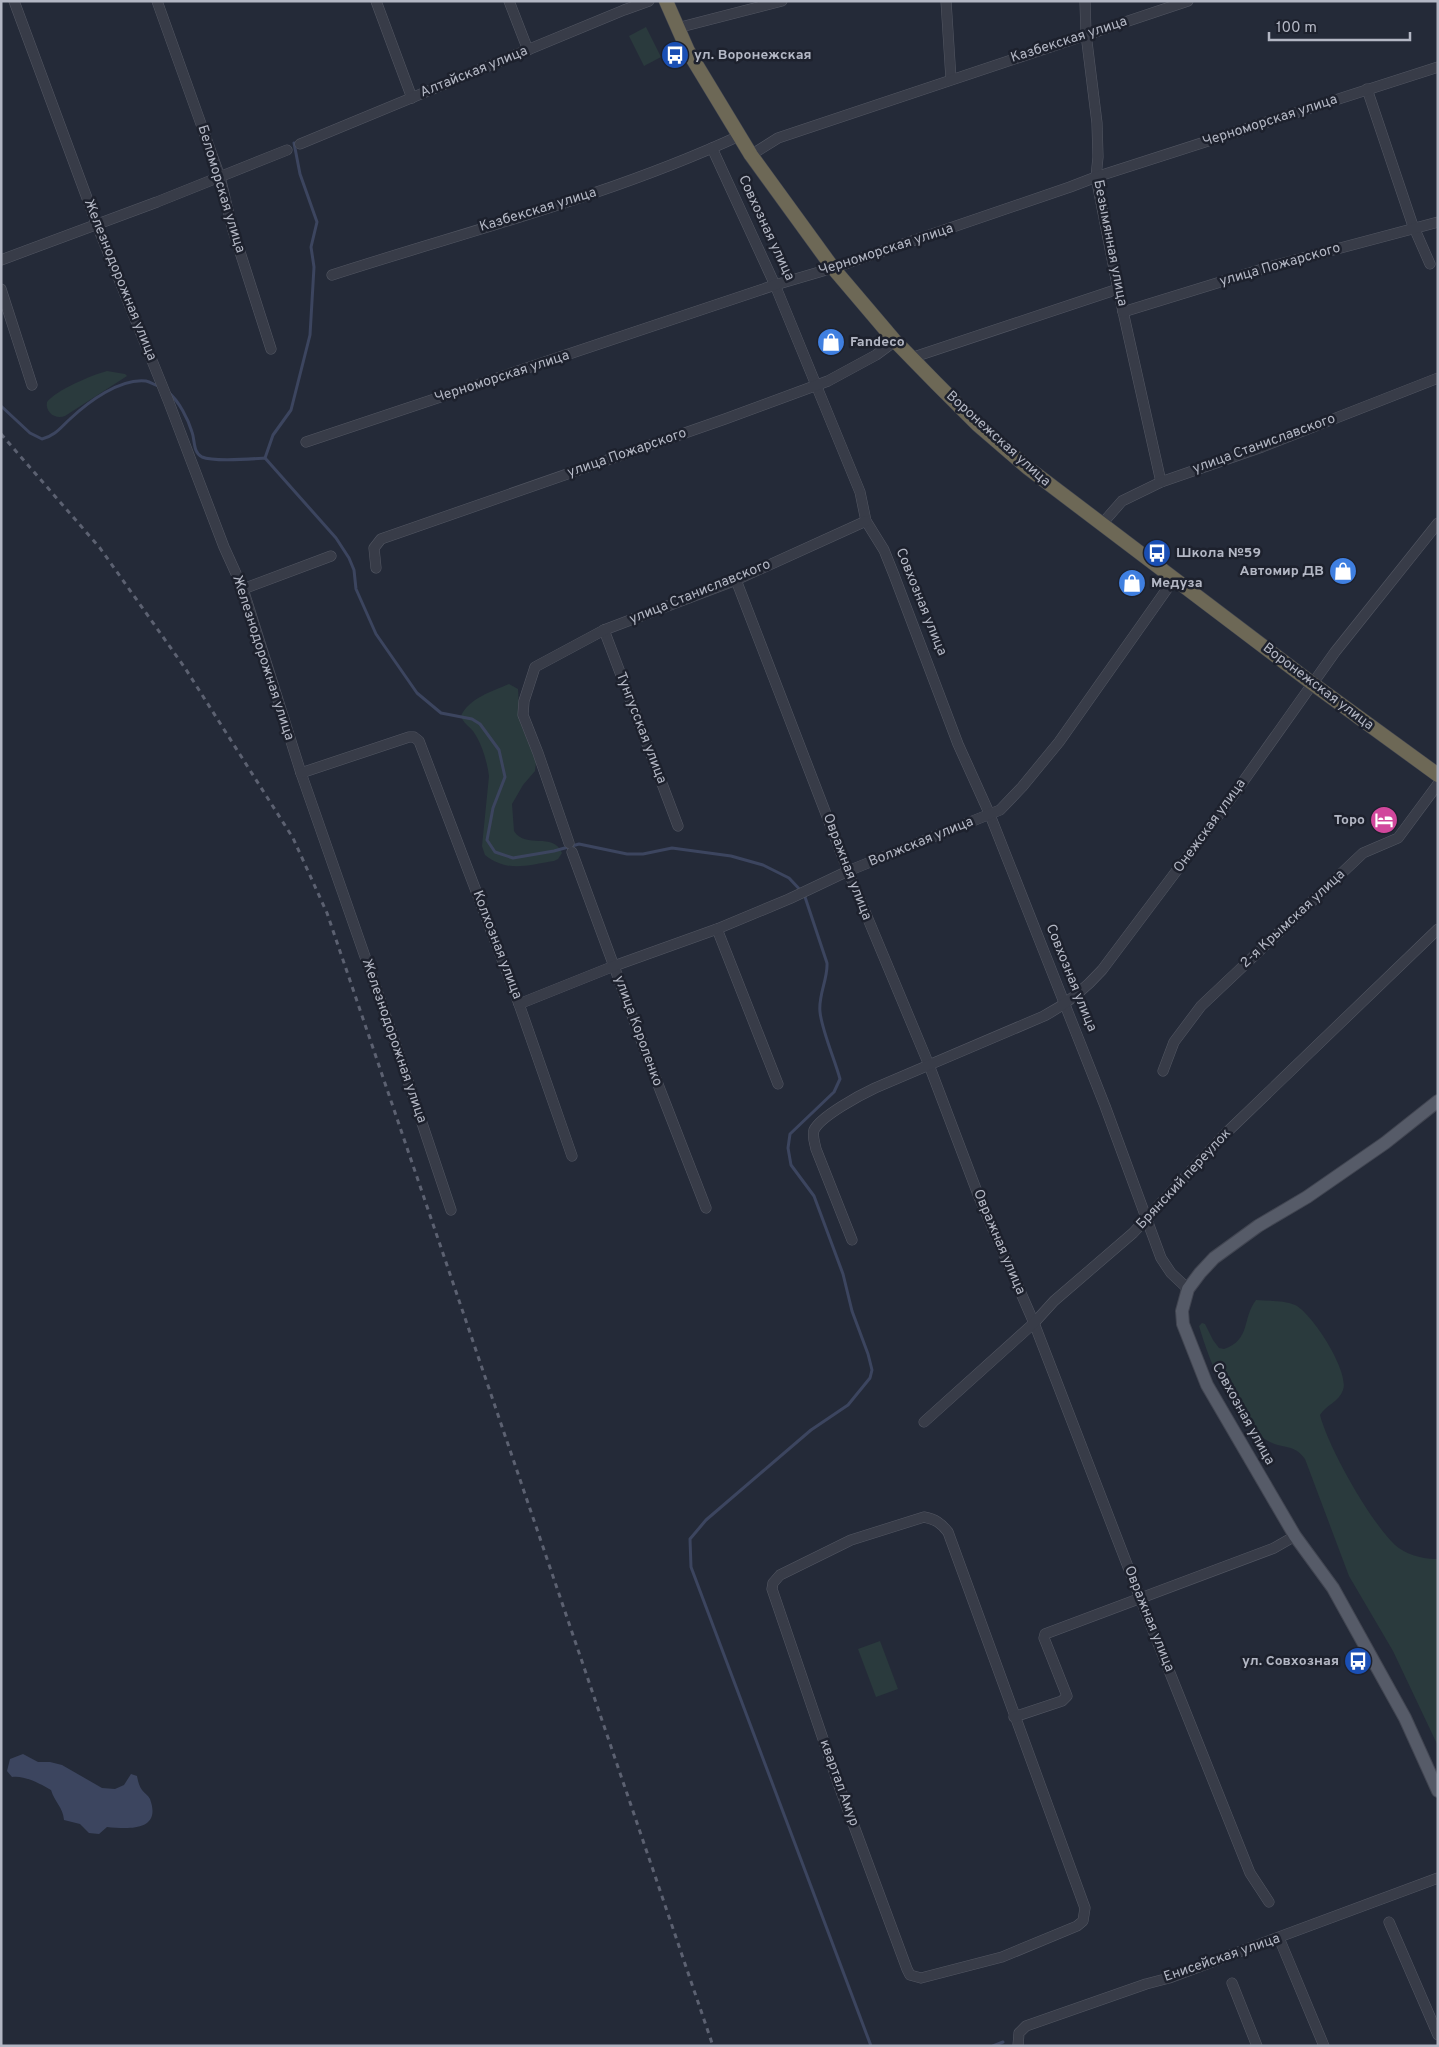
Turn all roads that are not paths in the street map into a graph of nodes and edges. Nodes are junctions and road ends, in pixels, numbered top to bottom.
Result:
1 (14, 1) edge
2 (157, 1) edge
3 (376, 1) edge
4 (509, 1) edge
5 (649, 1) edge
6 (666, 1) edge
7 (782, 1) edge
8 (946, 1) edge
9 (1085, 1) edge
10 (1188, 1) edge
11 (677, 28) junction
12 (1086, 34) junction
13 (528, 50) junction
14 (1438, 67) edge
15 (951, 79) junction
16 (1367, 89) junction
17 (412, 98) junction
18 (740, 136) junction
19 (300, 144) dead end
20 (712, 148) junction
21 (287, 150) dead end
22 (751, 155) junction
23 (220, 177) junction
24 (1096, 177) junction
25 (1438, 222) edge
26 (97, 225) junction
27 (1416, 229) junction
28 (1, 260) edge
29 (1430, 264) dead end
30 (833, 268) junction
31 (332, 276) dead end
32 (775, 284) junction
33 (1, 289) edge
34 (1118, 289) junction
35 (1123, 312) junction
36 (896, 341) junction
37 (271, 349) dead end
38 (911, 358) junction
39 (1438, 378) edge
40 (32, 385) dead end
41 (816, 386) junction
42 (306, 442) dead end
43 (1160, 482) junction
44 (866, 521) junction
45 (1438, 523) edge
46 (1101, 525) junction
47 (332, 556) dead end
48 (376, 568) dead end
49 (1174, 579) junction
50 (736, 580) junction
51 (242, 589) junction
52 (604, 630) junction
53 (535, 667) joint
54 (1313, 684) junction
55 (301, 773) junction
56 (1438, 775) edge
57 (1438, 784) edge
58 (990, 815) junction
59 (678, 826) dead end
60 (848, 871) junction
61 (717, 929) junction
62 (1438, 929) edge
63 (614, 966) junction
64 (519, 1004) junction
65 (1064, 1004) junction
66 (929, 1065) junction
67 (1163, 1071) dead end
68 (778, 1084) dead end
69 (1438, 1101) edge
70 (572, 1156) dead end
71 (706, 1208) dead end
72 (451, 1210) dead end
73 (1148, 1219) junction
74 (852, 1240) dead end
75 (1188, 1289) junction
76 (1034, 1322) junction
77 (924, 1422) dead end
78 (1295, 1536) junction
79 (1140, 1598) junction
80 (1014, 1717) junction
81 (1438, 1791) edge
82 (1438, 1878) edge
83 (1269, 1902) dead end
84 (1389, 1922) dead end
85 (1279, 1938) junction
86 (1232, 1982) dead end
87 (1438, 2035) edge
88 (1018, 2046) edge
89 (1257, 2046) edge
90 (1324, 2046) edge

1 - 26 street, Железнодорожная улица
2 - 23 street, Беломорская улица
3 - 17 street
4 - 13 street
5 - 13 street, Алтайская улица
6 - 11 highway, Воронежская улица
7 - 11 street
8 - 15 street
9 - 12 street, Безымянная улица
10 - 12 street, Казбекская улица
11 - 18 highway, Воронежская улица
12 - 15 street, Казбекская улица
12 - 24 street, Безымянная улица
13 - 17 street, Алтайская улица
14 - 16 street, Черноморская улица
15 - 22 street, Казбекская улица
16 - 24 street, Черноморская улица
16 - 27 street
17 - 19 street, Алтайская улица
18 - 20 street, Казбекская улица
18 - 22 highway, Воронежская улица
20 - 31 street, Казбекская улица
20 - 32 street, Совхозная улица
21 - 23 street
22 - 30 highway, Воронежская улица
23 - 26 street
23 - 37 street, Беломорская улица
24 - 30 street, Черноморская улица
24 - 34 street, Безымянная улица
25 - 27 street, улица Пожарского
26 - 28 street
26 - 51 street, Железнодорожная улица
27 - 29 street
27 - 35 street, улица Пожарского
30 - 32 street, Черноморская улица
30 - 36 highway, Воронежская улица
32 - 41 street, Совхозная улица
32 - 42 street, Черноморская улица
33 - 40 street
34 - 35 street, Безымянная улица
34 - 38 street
35 - 43 street, Безымянная улица
36 - 38 highway, Воронежская улица
36 - 41 street, улица Пожарского
38 - 46 highway, Воронежская улица
39 - 43 street, улица Станиславского
41 - 44 street, Совхозная улица
41 - 48 street, улица Пожарского
43 - 46 street, улица Станиславского
44 - 50 street, улица Станиславского
44 - 58 street, Совхозная улица
45 - 54 street, Онежская улица
46 - 49 highway, Воронежская улица
47 - 51 street
49 - 54 highway, Воронежская улица
49 - 58 street, Волжская улица
50 - 52 street, улица Станиславского
50 - 60 street, Овражная улица
51 - 55 street, Железнодорожная улица
52 - 53 street, улица Станиславского
52 - 59 street, Тунгусская улица
53 - 63 street, улица Короленко
54 - 56 highway, Воронежская улица
54 - 65 street, Онежская улица
55 - 64 street, Колхозная улица
55 - 72 street, Железнодорожная улица
57 - 67 street, 2-я Крымская улица
58 - 60 street, Волжская улица
58 - 65 street, Совхозная улица
60 - 61 street, Волжская улица
60 - 66 street, Овражная улица
61 - 63 street, Волжская улица
61 - 68 street
62 - 73 street, Брянский переулок
63 - 64 street, Волжская улица
63 - 71 street, улица Короленко
64 - 70 street, Колхозная улица
65 - 66 street, Онежская улица
65 - 73 street, Совхозная улица
66 - 74 street
66 - 76 street, Овражная улица
69 - 75 main road
73 - 75 street, Совхозная улица
73 - 76 street, Брянский переулок
75 - 78 main road, Совхозная улица
76 - 77 street, Брянский переулок
76 - 79 street, Овражная улица
78 - 79 street
78 - 81 main road, Совхозная улица
79 - 80 street
79 - 83 street, Овражная улица
80 - 80 street, квартал Амур
82 - 85 street, Енисейская улица
84 - 87 street
85 - 88 street, Енисейская улица
85 - 90 street
86 - 89 street

